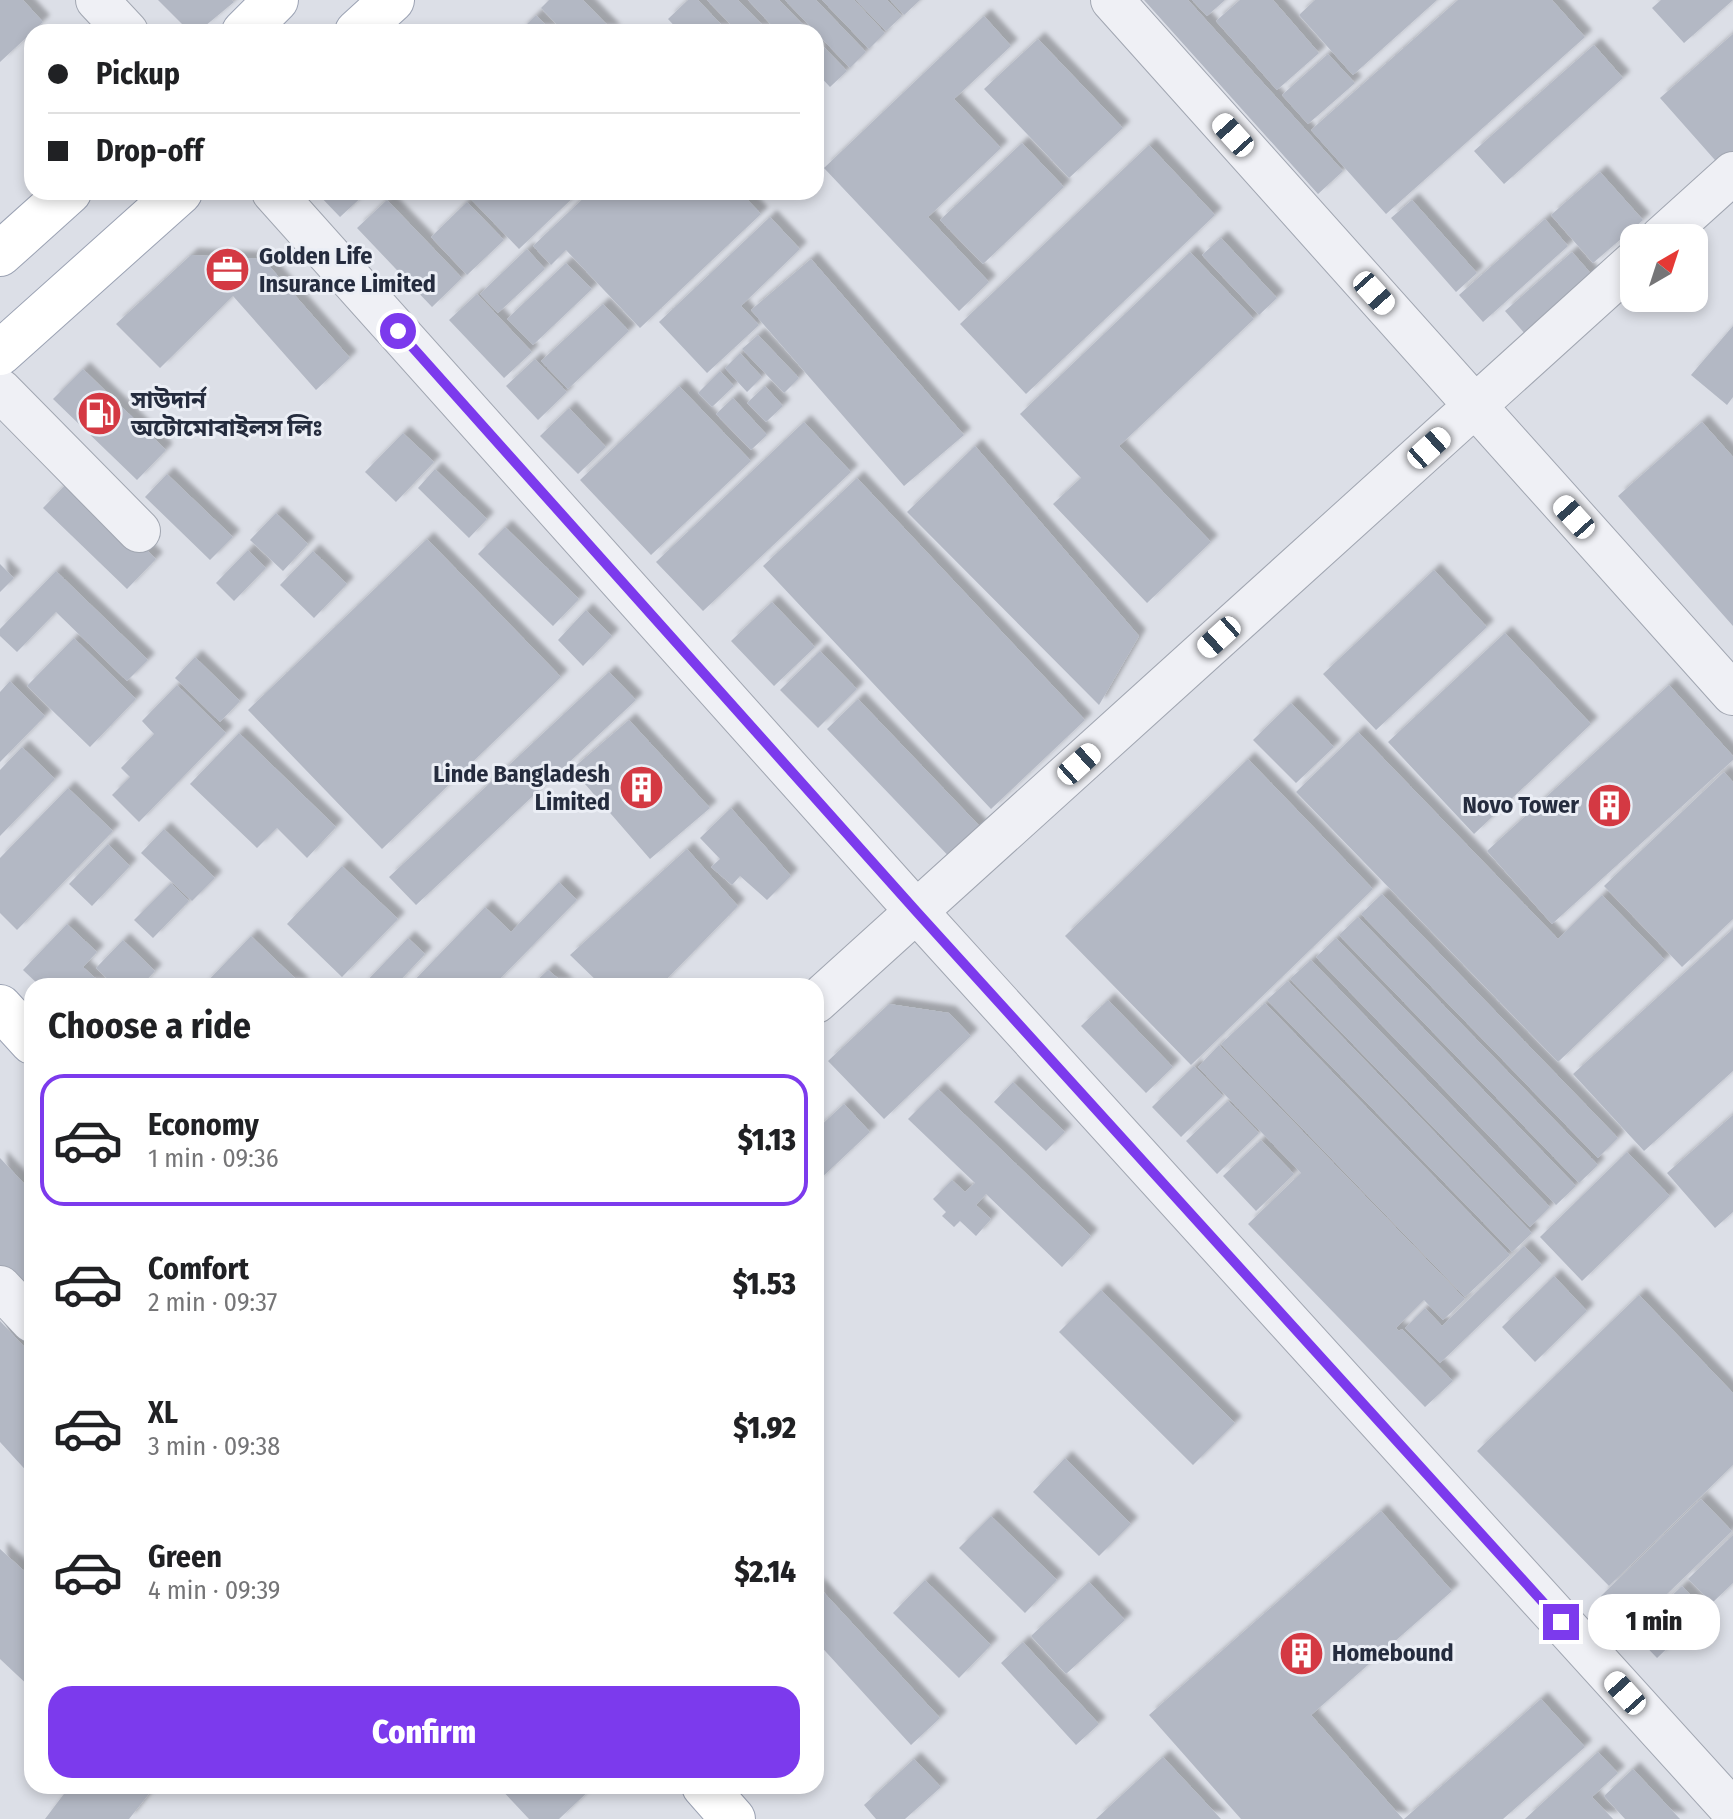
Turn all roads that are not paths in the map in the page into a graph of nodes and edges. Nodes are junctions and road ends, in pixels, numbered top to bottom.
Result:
1 (97, 0) edge
2 (276, 0) edge
3 (392, 0) edge
4 (1112, 0) edge
5 (120, 24) edge
6 (252, 24) edge
7 (366, 24) edge
8 (1733, 173) edge
9 (60, 200) edge
10 (171, 200) edge
11 (280, 200) edge
12 (1677, 224) edge
13 (0, 254) edge
14 (1620, 275) edge
15 (0, 353) edge
16 (0, 390) edge
17 (1475, 406) junction
18 (139, 531) dead end
19 (1733, 694) edge
20 (916, 911) junction
21 (824, 995) edge
22 (0, 1007) edge
23 (24, 1033) edge
24 (0, 1287) edge
25 (24, 1312) edge
26 (711, 1794) edge
27 (1733, 1811) edge
28 (733, 1819) edge

1 - 5 street
2 - 6 main road
3 - 7 main road
4 - 17 street
8 - 12 street
9 - 13 main road
10 - 15 main road
11 - 20 street
14 - 17 street
16 - 18 street
17 - 19 street
17 - 20 street
20 - 21 street
20 - 27 street
22 - 23 main road
24 - 25 street
26 - 28 main road

